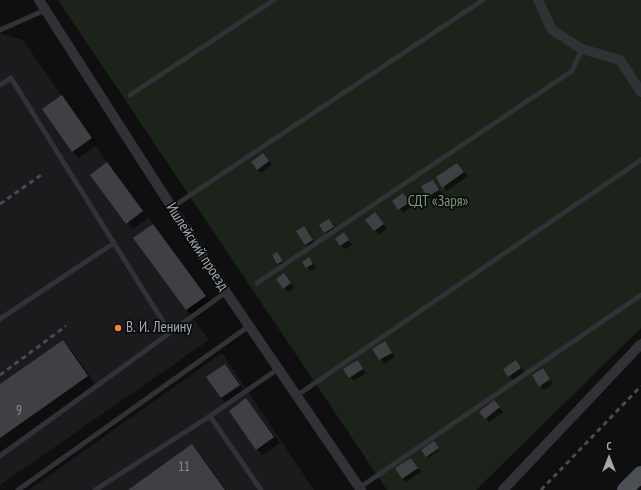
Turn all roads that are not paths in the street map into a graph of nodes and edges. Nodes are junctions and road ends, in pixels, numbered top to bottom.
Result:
1 (39, 0) edge
2 (274, 0) edge
3 (483, 0) edge
4 (538, 0) edge
5 (45, 10) junction
6 (0, 30) edge
7 (582, 49) junction
8 (0, 85) edge
9 (641, 92) edge
10 (130, 95) dead end
11 (641, 160) edge
12 (171, 208) junction
13 (114, 243) junction
14 (257, 283) dead end
15 (226, 292) junction
16 (641, 295) edge
17 (0, 320) edge
18 (249, 326) junction
19 (170, 333) junction
20 (641, 344) edge
21 (278, 369) junction
22 (296, 396) junction
23 (210, 416) junction
24 (0, 456) edge
25 (641, 474) edge
26 (360, 489) edge
27 (18, 490) edge
28 (95, 490) edge
29 (261, 490) edge
30 (503, 490) edge
31 (625, 490) edge

1 - 5 street, Ишлейский проезд
2 - 10 lane
3 - 12 lane
4 - 7 street
5 - 6 lane
5 - 12 street, Ишлейский проезд
7 - 9 street
7 - 14 lane
8 - 13 lane
11 - 22 lane
12 - 15 street, Ишлейский проезд
13 - 17 lane
13 - 19 lane
15 - 18 street, Ишлейский проезд
15 - 19 lane
16 - 26 lane
18 - 21 street, Ишлейский проезд
18 - 27 lane
19 - 24 lane
20 - 30 street
21 - 22 street, Ишлейский проезд
21 - 23 lane
22 - 26 street, Ишлейский проезд
23 - 28 lane
23 - 29 lane
25 - 31 main road

